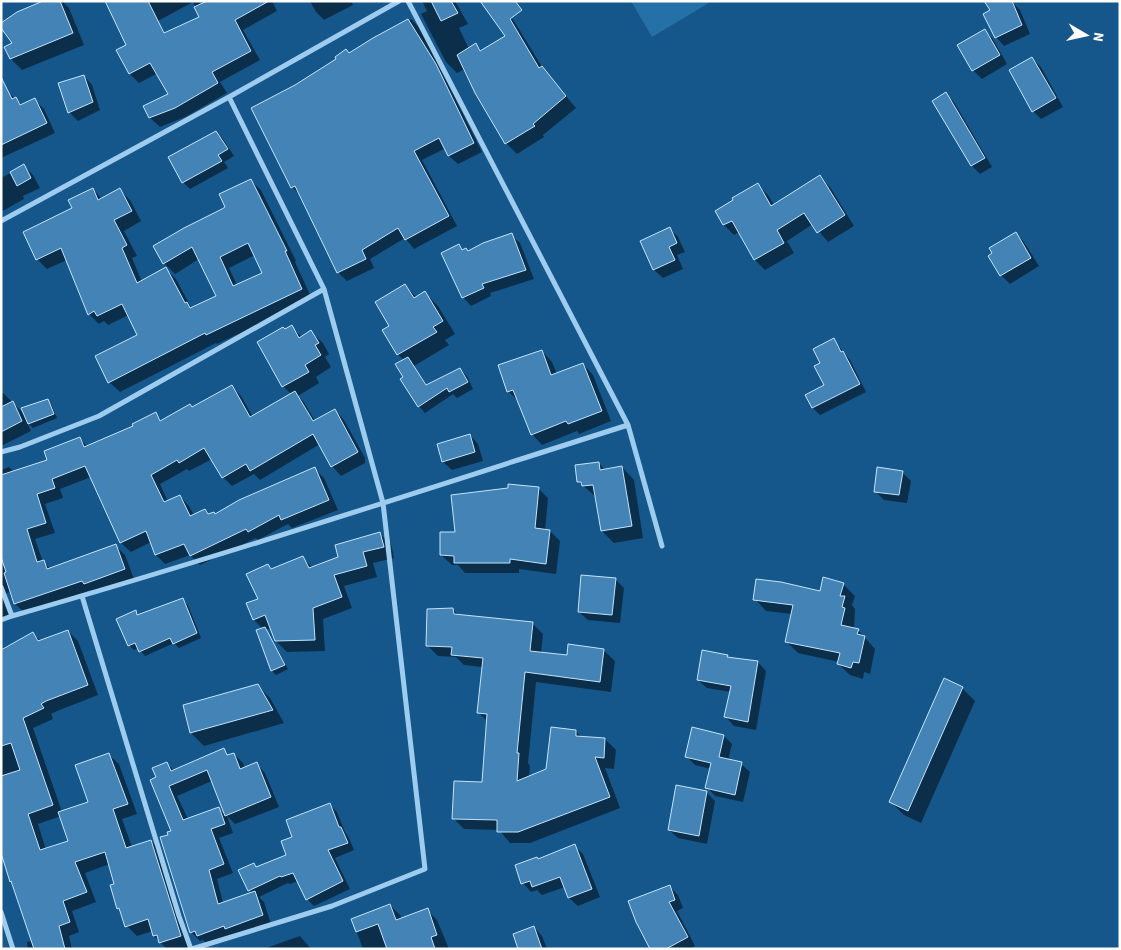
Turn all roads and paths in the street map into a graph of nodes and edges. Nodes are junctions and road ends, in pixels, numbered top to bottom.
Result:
1 (399, 1) edge
2 (408, 1) edge
3 (228, 97) junction
4 (1, 222) edge
5 (324, 289) junction
6 (628, 426) junction
7 (1, 452) edge
8 (383, 503) junction
9 (662, 546) dead end
10 (1, 587) edge
11 (82, 596) junction
12 (12, 616) junction
13 (1, 620) edge
14 (1, 912) edge
15 (13, 949) edge
16 (192, 949) edge

1 - 3 street
2 - 6 street
3 - 4 street
3 - 5 street
5 - 7 street
5 - 8 street
6 - 8 street
6 - 9 street
8 - 11 street
8 - 16 street
10 - 12 street
11 - 12 street
11 - 16 street
12 - 13 street
14 - 15 street

